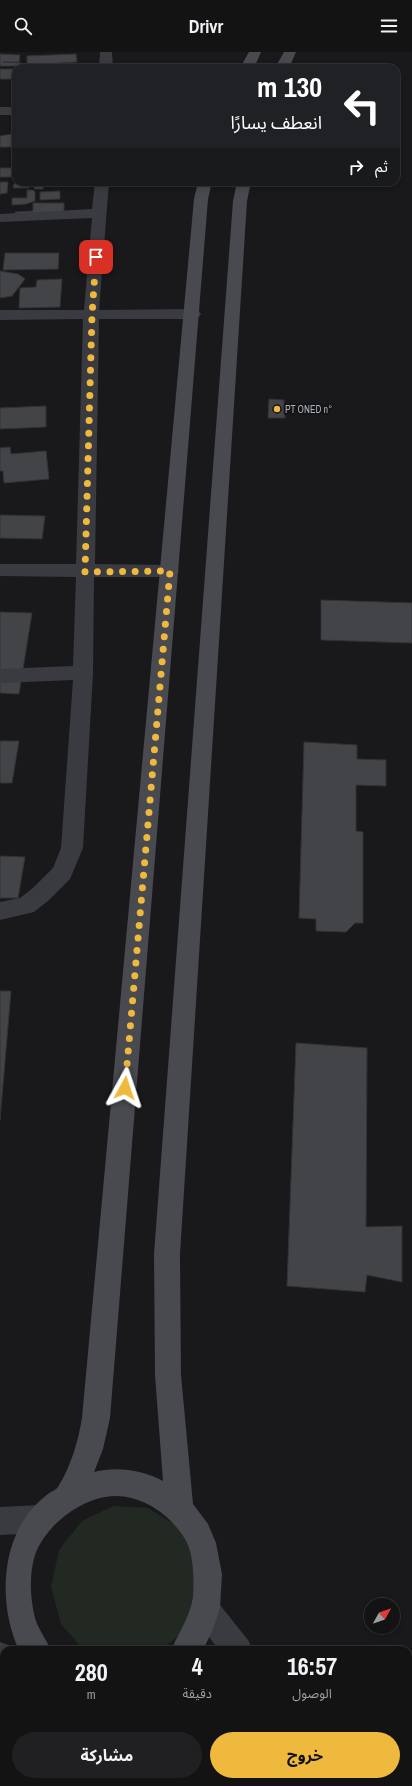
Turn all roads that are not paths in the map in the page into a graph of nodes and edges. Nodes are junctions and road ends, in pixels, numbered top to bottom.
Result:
1 (106, 52) edge
2 (255, 52) edge
3 (290, 52) edge
4 (106, 64) edge
5 (249, 64) edge
6 (284, 64) edge
7 (0, 111) edge
8 (12, 111) edge
9 (102, 186) edge
10 (204, 186) edge
11 (243, 186) edge
12 (99, 213) junction
13 (0, 218) edge
14 (193, 314) junction
15 (0, 315) edge
16 (92, 315) junction
17 (0, 570) edge
18 (170, 571) junction
19 (85, 572) junction
20 (83, 673) junction
21 (0, 676) edge
22 (0, 911) edge
23 (68, 1496) junction
24 (178, 1507) junction
25 (41, 1519) junction
26 (0, 1521) edge
27 (206, 1610) junction
28 (34, 1646) edge
29 (189, 1646) edge
30 (235, 1646) edge

1 - 4 street
2 - 5 main road
3 - 6 main road
7 - 8 street
9 - 12 street
10 - 14 main road
11 - 24 main road
12 - 13 street
12 - 16 street
14 - 16 street
14 - 18 main road
15 - 16 street
16 - 19 street
17 - 19 street
18 - 19 street
18 - 23 main road
19 - 20 street
20 - 21 street
20 - 22 street
23 - 24 main road
23 - 25 main road
24 - 27 main road
25 - 26 street
25 - 28 main road
27 - 29 main road
27 - 30 street

